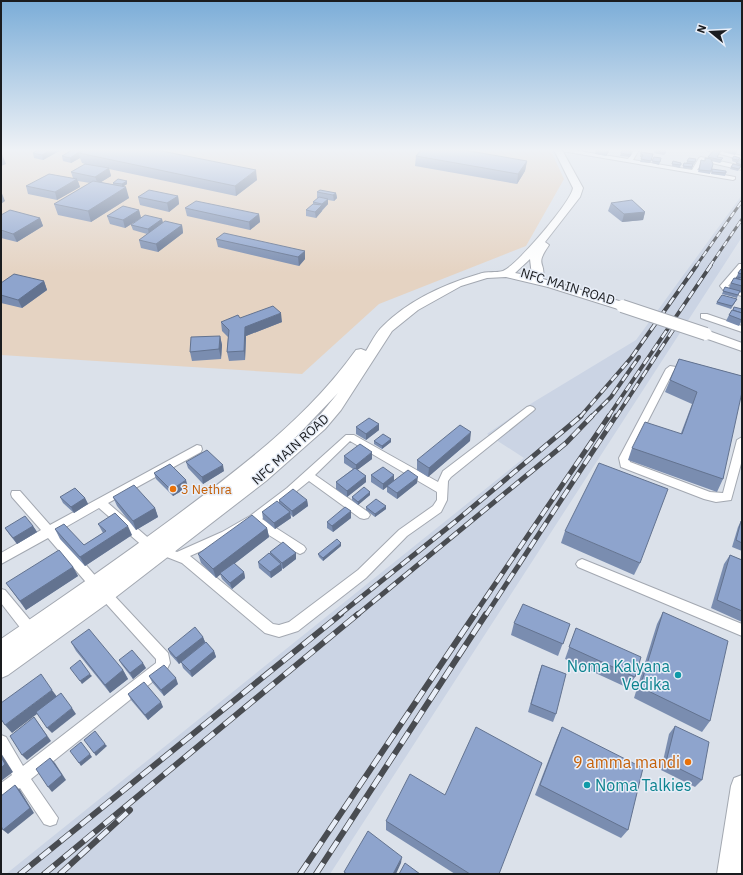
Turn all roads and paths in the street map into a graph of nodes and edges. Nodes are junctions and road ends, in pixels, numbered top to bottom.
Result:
1 (578, 191) edge
2 (584, 191) edge
3 (742, 266) edge
4 (508, 271) junction
5 (538, 278) junction
6 (742, 294) edge
7 (704, 316) dead end
8 (742, 329) edge
9 (707, 333) junction
10 (742, 342) edge
11 (742, 347) edge
12 (699, 375) edge
13 (530, 408) dead end
14 (742, 440) edge
15 (197, 449) dead end
16 (309, 476) junction
17 (443, 490) junction
18 (16, 494) dead end
19 (100, 502) junction
20 (364, 515) dead end
21 (254, 519) junction
22 (48, 532) junction
23 (156, 548) junction
24 (300, 549) dead end
25 (177, 557) junction
26 (1, 559) edge
27 (582, 564) dead end
28 (100, 589) junction
29 (1, 594) edge
30 (30, 630) junction
31 (742, 630) edge
32 (1, 650) edge
33 (1, 668) edge
34 (1, 742) edge
35 (21, 777) junction
36 (742, 786) edge
37 (1, 793) edge
38 (50, 818) dead end
39 (729, 874) edge

1 - 4 main road
2 - 5 main road
3 - 6 street
4 - 5 main road, NFC MAIN ROAD
4 - 23 main road, NFC MAIN ROAD
5 - 9 main road, NFC MAIN ROAD, bridge
7 - 8 street
9 - 10 main road
9 - 11 main road
12 - 14 street
13 - 17 street
15 - 19 street
16 - 17 street
16 - 20 street
16 - 21 street
17 - 25 street
18 - 22 street
19 - 22 street
19 - 23 street
21 - 24 street
21 - 25 street
22 - 26 street
22 - 28 street
23 - 25 street
23 - 28 main road, NFC MAIN ROAD
27 - 31 street
28 - 30 main road, NFC MAIN ROAD
28 - 33 main road, NFC MAIN ROAD
28 - 35 street
29 - 30 street
30 - 32 main road, NFC MAIN ROAD
34 - 35 street
35 - 37 street
35 - 38 street
36 - 39 main road

